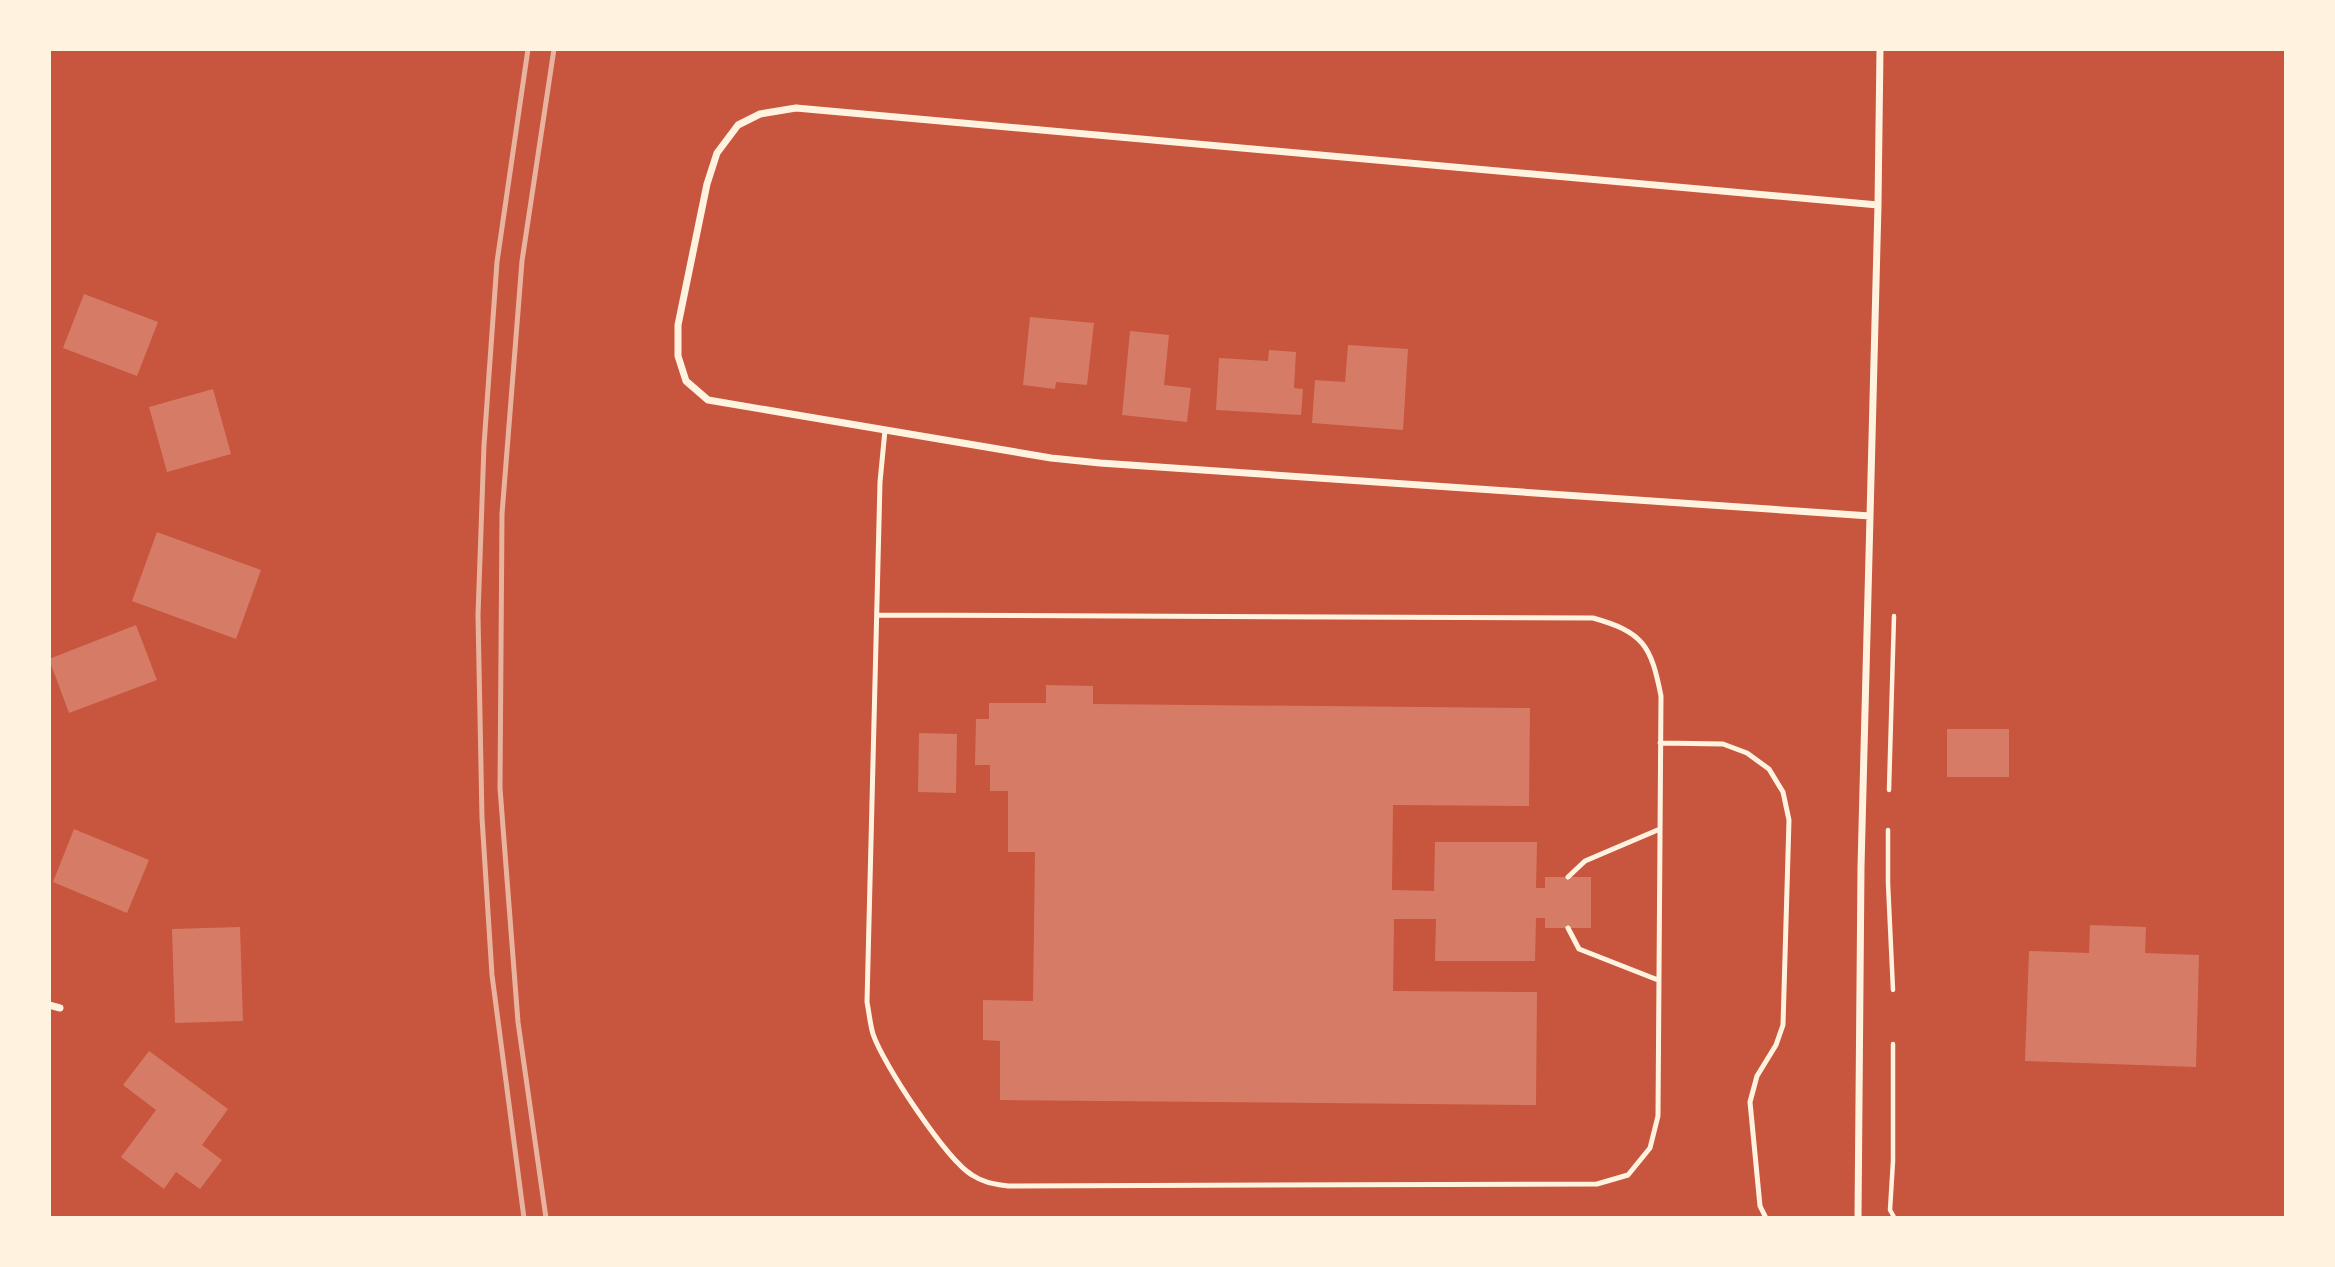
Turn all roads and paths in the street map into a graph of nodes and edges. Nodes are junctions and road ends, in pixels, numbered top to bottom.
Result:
1 (1880, 49) edge
2 (1878, 205) junction
3 (886, 430) junction
4 (1870, 516) junction
5 (877, 615) junction
6 (1660, 743) junction
7 (1660, 828) junction
8 (1568, 877) dead end
9 (1568, 928) dead end
10 (1658, 980) junction
11 (49, 1005) edge
12 (60, 1008) dead end
13 (1893, 1044) dead end
14 (1894, 1217) edge
15 (1766, 1218) edge
16 (1858, 1218) edge

1 - 2 street
2 - 3 street
2 - 4 street
3 - 4 street
3 - 5 lane
4 - 16 street
5 - 6 lane
5 - 10 lane
6 - 7 lane
6 - 15 lane
7 - 8 lane
7 - 10 lane
9 - 10 lane
11 - 12 street
13 - 14 path

